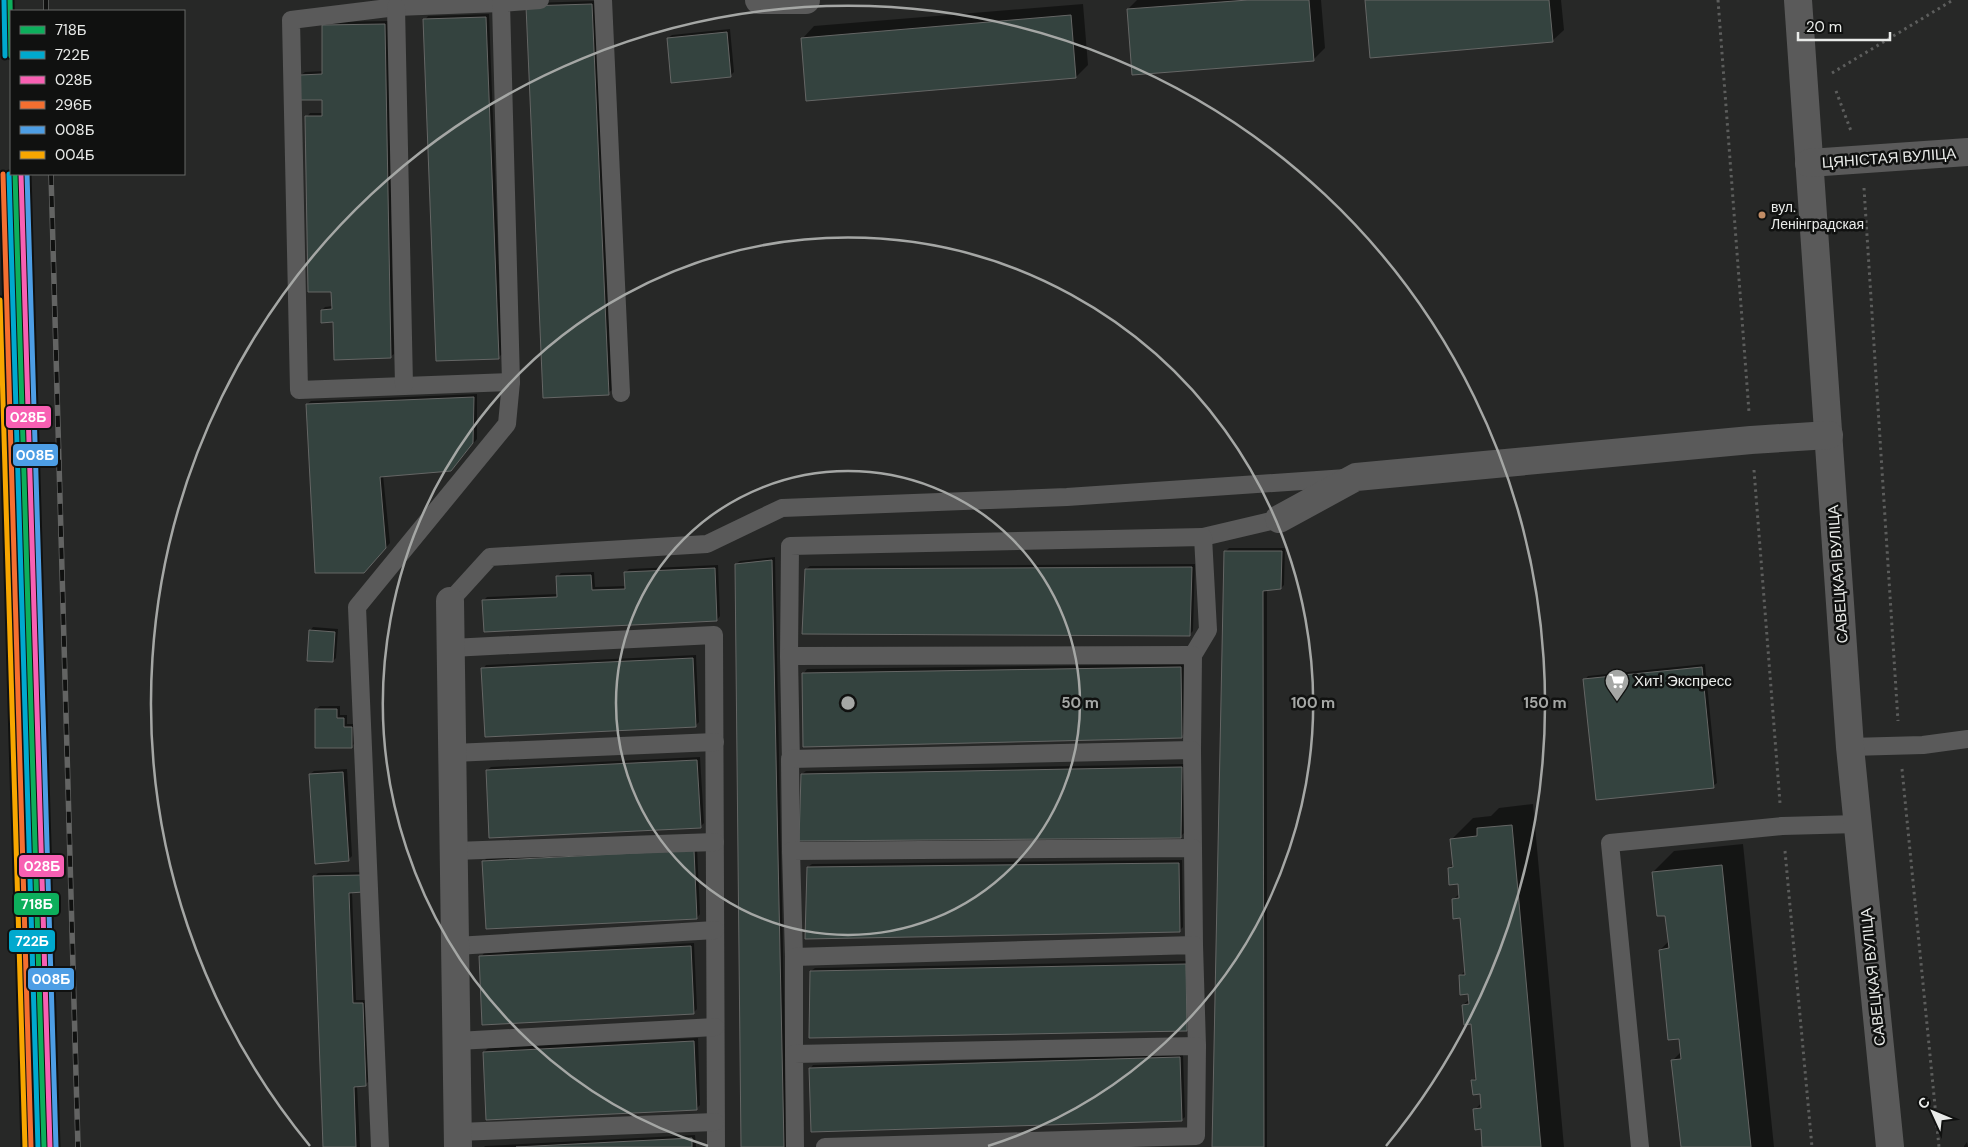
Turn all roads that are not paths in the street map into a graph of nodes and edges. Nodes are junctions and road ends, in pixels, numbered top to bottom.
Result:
1 (540, 0) edge
2 (602, 0) edge
3 (759, 0) edge
4 (797, 0) edge
5 (1798, 0) edge
6 (501, 3) junction
7 (396, 7) junction
8 (1968, 152) edge
9 (1809, 163) junction
10 (511, 382) junction
11 (404, 384) junction
12 (621, 393) dead end
13 (1829, 435) junction
14 (1356, 477) junction
15 (1279, 519) joint
16 (1203, 537) junction
17 (450, 601) joint
18 (451, 648) junction
19 (1193, 655) junction
20 (789, 656) junction
21 (1968, 739) edge
22 (716, 742) junction
23 (1850, 746) junction
24 (1192, 750) junction
25 (453, 753) junction
26 (791, 764) junction
27 (1858, 824) junction
28 (715, 842) junction
29 (1193, 848) junction
30 (455, 851) junction
31 (791, 851) junction
32 (715, 930) junction
33 (1194, 945) junction
34 (456, 946) junction
35 (794, 957) junction
36 (715, 1027) junction
37 (457, 1041) junction
38 (1197, 1046) junction
39 (794, 1054) junction
40 (715, 1122) junction
41 (458, 1140) edge
42 (997, 1145) edge
43 (380, 1147) edge
44 (716, 1147) edge
45 (795, 1147) edge
46 (825, 1147) edge
47 (1640, 1147) edge
48 (1890, 1147) edge

1 - 6 lane
2 - 12 lane
3 - 4 street
5 - 9 street, САВЕЦКАЯ ВУЛІЦА
6 - 7 lane
6 - 10 lane
7 - 11 lane
7 - 11 lane
8 - 9 street, ЦЯНІСТАЯ ВУЛІЦА
9 - 13 street, САВЕЦКАЯ ВУЛІЦА
10 - 11 lane
10 - 43 lane
13 - 14 street
13 - 23 street, САВЕЦКАЯ ВУЛІЦА
14 - 15 street
14 - 17 lane
15 - 16 lane
16 - 19 lane
16 - 20 lane
17 - 18 street
18 - 22 lane
18 - 25 street
19 - 20 lane
19 - 24 lane
20 - 26 lane
21 - 23 lane
22 - 25 lane
22 - 28 lane
23 - 27 street, САВЕЦКАЯ ВУЛІЦА
24 - 26 lane
24 - 29 lane
25 - 30 street
26 - 31 lane
27 - 47 lane
27 - 48 street, САВЕЦКАЯ ВУЛІЦА
28 - 30 lane
28 - 32 lane
29 - 31 lane
29 - 33 lane
30 - 34 street
31 - 35 lane
32 - 34 lane
32 - 36 lane
33 - 35 lane
33 - 38 lane
34 - 37 street
35 - 39 lane
36 - 37 lane
36 - 40 lane
37 - 41 street
38 - 39 lane
38 - 42 lane
39 - 45 lane
40 - 41 lane
40 - 44 lane
42 - 46 lane

